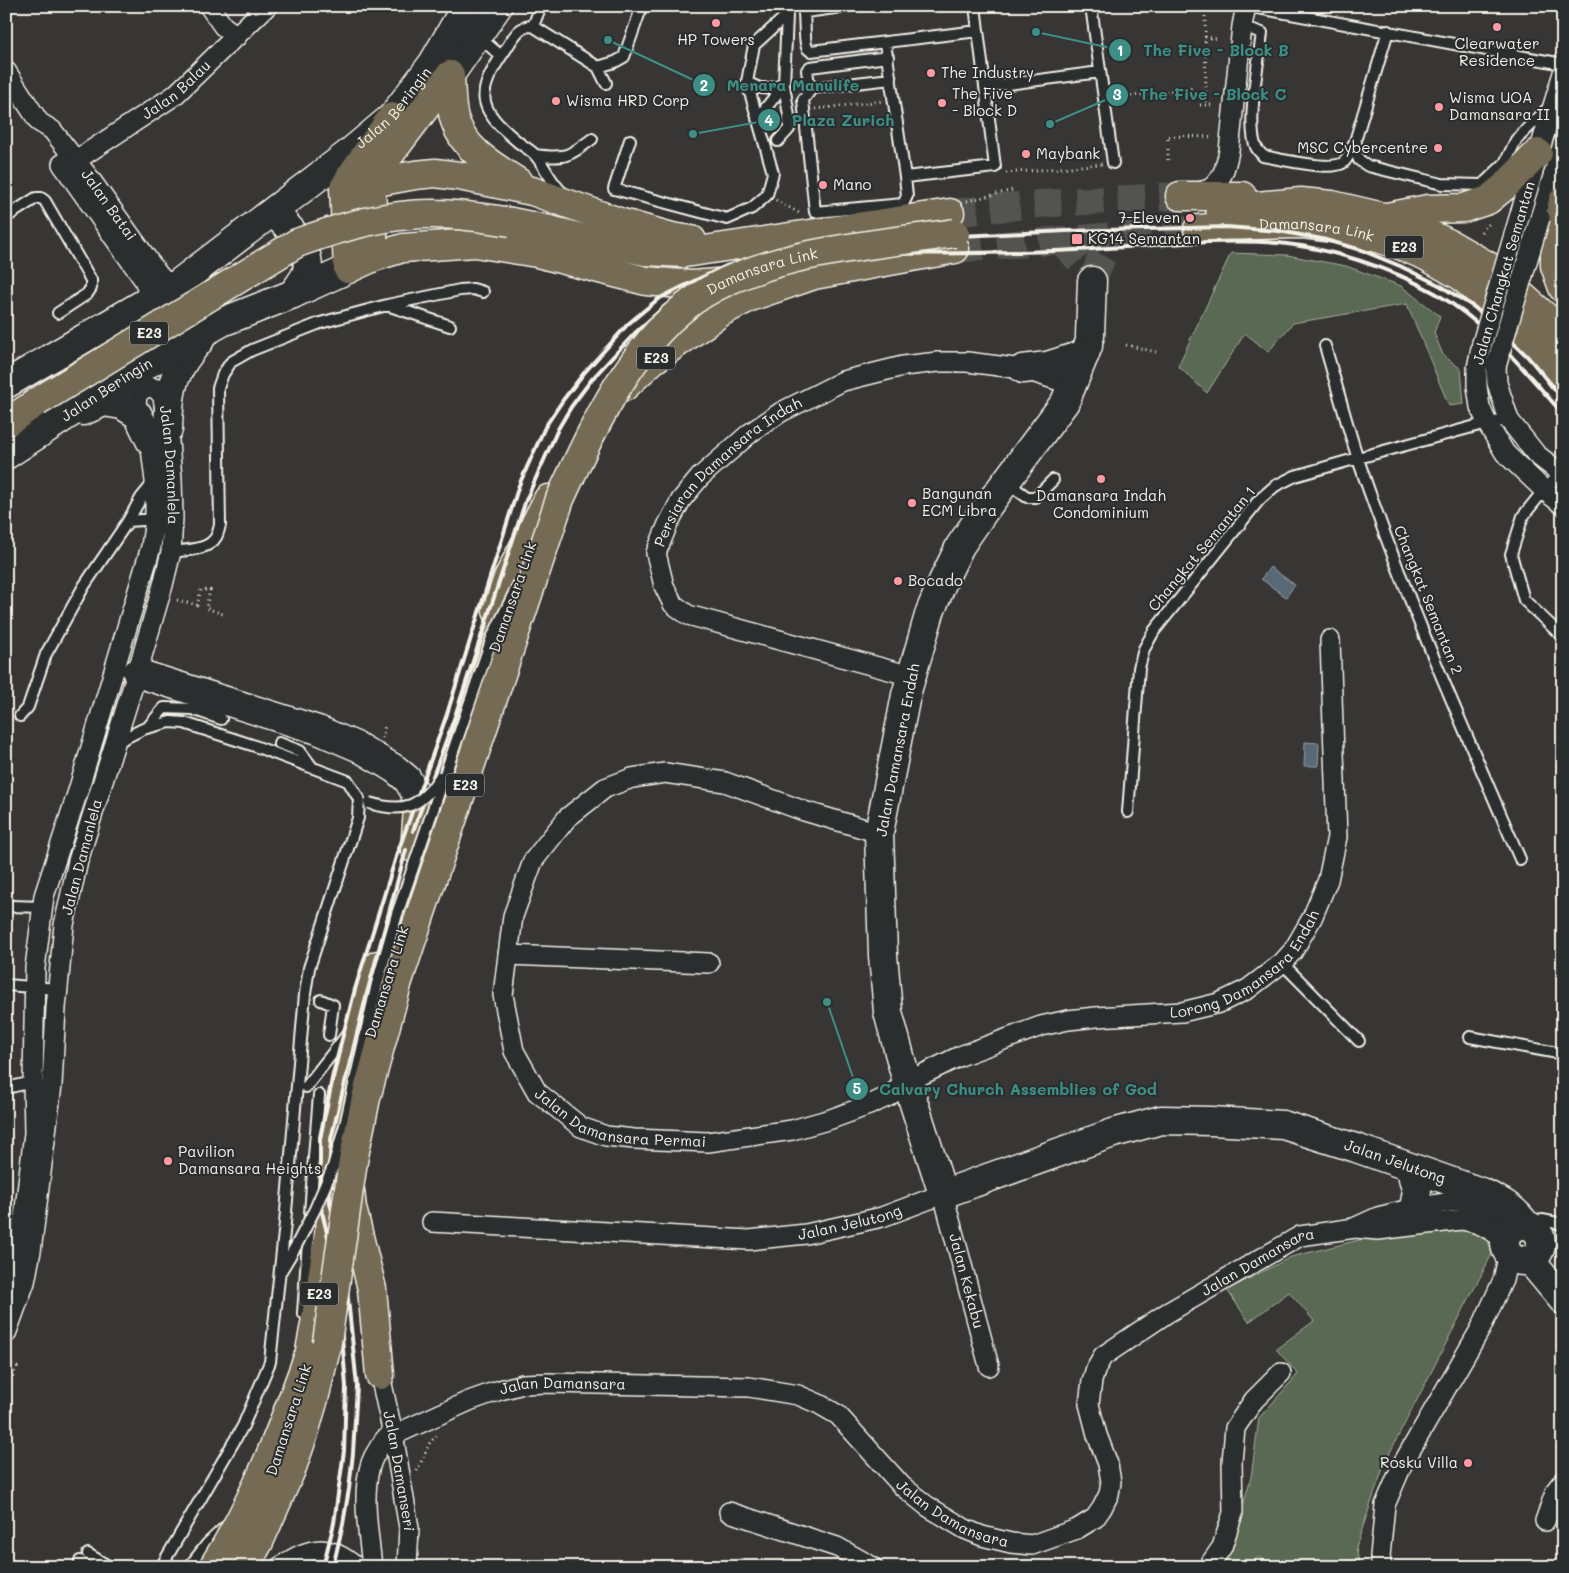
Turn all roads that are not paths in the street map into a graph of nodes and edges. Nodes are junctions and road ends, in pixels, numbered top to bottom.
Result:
1 (209, 6) edge
2 (266, 6) edge
3 (466, 6) edge
4 (498, 6) edge
5 (541, 6) edge
6 (642, 6) edge
7 (848, 6) edge
8 (975, 6) edge
9 (1091, 6) edge
10 (1246, 6) edge
11 (817, 8) edge
12 (788, 10) edge
13 (533, 26) junction
14 (1242, 26) junction
15 (978, 31) junction
16 (1388, 31) junction
17 (237, 36) junction
18 (478, 36) junction
19 (885, 43) junction
20 (501, 56) junction
21 (888, 57) junction
22 (1563, 64) edge
23 (598, 67) junction
24 (6, 71) edge
25 (1100, 72) junction
26 (1563, 73) edge
27 (450, 75) junction
28 (891, 79) junction
29 (747, 82) junction
30 (606, 83) dead end
31 (784, 85) junction
32 (985, 87) junction
33 (812, 88) junction
34 (1553, 103) junction
35 (392, 117) junction
36 (757, 119) junction
37 (39, 122) junction
38 (1356, 138) junction
39 (592, 139) dead end
40 (630, 140) dead end
41 (778, 141) dead end
42 (1550, 149) edge
43 (535, 155) junction
44 (75, 161) junction
45 (1113, 163) road end
46 (905, 177) junction
47 (403, 178) junction
48 (371, 184) junction
49 (344, 188) junction
50 (532, 191) junction
51 (1563, 201) edge
52 (588, 210) junction
53 (1189, 212) junction
54 (6, 217) edge
55 (1383, 217) junction
56 (280, 218) junction
57 (955, 225) junction
58 (433, 245) junction
59 (229, 246) junction
60 (728, 246) junction
61 (374, 257) junction
62 (348, 269) junction
63 (814, 275) junction
64 (1092, 281) dead end
65 (179, 283) junction
66 (1563, 288) edge
67 (484, 292) dead end
68 (293, 294) junction
69 (146, 302) junction
70 (387, 305) junction
71 (58, 313) dead end
72 (222, 322) junction
73 (450, 326) dead end
74 (1563, 336) edge
75 (1088, 345) junction
76 (1325, 346) dead end
77 (1023, 369) junction
78 (1563, 379) edge
79 (6, 384) edge
80 (1072, 386) junction
81 (37, 402) junction
82 (6, 417) edge
83 (1509, 420) junction
84 (6, 423) edge
85 (1487, 423) junction
86 (47, 428) junction
87 (159, 435) junction
88 (6, 455) edge
89 (1358, 458) junction
90 (1562, 474) edge
91 (1053, 480) dead end
92 (156, 481) junction
93 (1006, 481) junction
94 (1544, 490) junction
95 (554, 499) junction
96 (1563, 505) edge
97 (164, 518) junction
98 (128, 520) junction
99 (171, 552) junction
100 (1563, 637) edge
101 (1330, 640) dead end
102 (126, 670) junction
103 (911, 676) junction
104 (20, 716) dead end
105 (221, 719) dead end
106 (148, 727) junction
107 (114, 743) junction
108 (279, 743) dead end
109 (454, 750) junction
110 (312, 767) junction
111 (364, 801) junction
112 (418, 809) joint
113 (1128, 812) dead end
114 (879, 833) junction
115 (415, 848) junction
116 (1520, 859) dead end
117 (43, 908) junction
118 (6, 910) edge
119 (508, 955) junction
120 (709, 963) dead end
121 (1282, 963) junction
122 (6, 985) edge
123 (35, 987) junction
124 (57, 989) junction
125 (321, 1000) dead end
126 (365, 1010) junction
127 (329, 1035) dead end
128 (1470, 1037) dead end
129 (1359, 1042) dead end
130 (1563, 1054) edge
131 (33, 1082) junction
132 (907, 1082) junction
133 (52, 1085) junction
134 (7, 1087) edge
135 (306, 1087) dead end
136 (319, 1096) dead end
137 (1252, 1124) junction
138 (343, 1150) junction
139 (1412, 1179) junction
140 (943, 1194) junction
141 (1468, 1202) junction
142 (1414, 1208) junction
143 (432, 1222) dead end
144 (1563, 1224) edge
145 (1355, 1228) junction
146 (1521, 1241) junction
147 (279, 1274) junction
148 (6, 1280) edge
149 (334, 1284) junction
150 (1563, 1290) edge
151 (1563, 1300) edge
152 (304, 1313) junction
153 (6, 1334) edge
154 (989, 1366) dead end
155 (1281, 1373) dead end
156 (380, 1375) joint
157 (393, 1434) junction
158 (1563, 1481) edge
159 (729, 1512) dead end
160 (236, 1519) junction
161 (1545, 1521) dead end
162 (85, 1560) edge
163 (110, 1567) edge
164 (161, 1567) edge
165 (189, 1567) edge
166 (204, 1567) edge
167 (213, 1567) edge
168 (218, 1567) edge
169 (236, 1567) edge
170 (245, 1567) edge
171 (280, 1567) edge
172 (356, 1567) edge
173 (372, 1567) edge
174 (407, 1567) edge
175 (873, 1567) edge
176 (1208, 1567) edge
177 (1382, 1567) edge

1 - 17 street
2 - 17 street, Jalan Balau
3 - 35 street, Jalan Beringin
4 - 18 street, Jalan Beringin
5 - 13 lane
6 - 23 lane
7 - 11 lane
8 - 15 lane
9 - 25 lane
10 - 14 street
10 - 16 lane
11 - 19 lane
12 - 29 lane
12 - 31 lane
13 - 20 lane
13 - 23 lane
14 - 38 lane
14 - 53 street
15 - 19 lane
15 - 32 lane
16 - 22 lane
16 - 38 lane
17 - 44 street, Jalan Balau
18 - 20 lane
18 - 27 street, Jalan Beringin
19 - 21 lane
20 - 43 lane
21 - 28 lane
21 - 33 lane
23 - 30 lane
24 - 37 street, Jalan Batai
25 - 32 lane
25 - 45 lane
26 - 34 street, Jalan Changkat Semantan
27 - 48 highway
27 - 50 highway
28 - 33 lane
28 - 46 lane
29 - 31 lane
29 - 36 lane
31 - 36 lane
31 - 41 lane
32 - 46 lane
33 - 46 lane
34 - 38 lane
34 - 42 street, Jalan Changkat Semantan
35 - 49 highway
35 - 59 street, Jalan Beringin
36 - 40 lane
37 - 44 street, Jalan Batai
37 - 69 street, Jalan Batai
39 - 43 lane
42 - 55 highway
42 - 83 street, Jalan Changkat Semantan, bridge
42 - 85 street, Jalan Changkat Semantan, bridge
43 - 52 lane
44 - 65 street, Jalan Batai
47 - 48 highway
47 - 50 highway
47 - 58 highway
48 - 49 highway
48 - 61 highway
49 - 56 street, Jalan Beringin
49 - 62 highway
50 - 52 highway
51 - 66 highway
52 - 60 highway
53 - 55 highway, Damansara Link / E23
53 - 78 highway, Damansara Link / E23
54 - 71 lane
55 - 74 highway, Damansara Link / E23
56 - 59 street, Jalan Beringin
56 - 68 street
57 - 60 highway, E23
57 - 63 highway, Damansara Link / E23
57 - 95 highway, Damansara Link / E23, bridge
58 - 61 highway
58 - 63 highway
59 - 65 street, Jalan Beringin
60 - 81 highway, E23, bridge
61 - 62 highway
62 - 68 street, Jalan Beringin
63 - 95 highway, Damansara Link / E23
64 - 75 street, Jalan Damansara Endah
65 - 69 street, Jalan Beringin
67 - 70 lane
68 - 72 street, Jalan Beringin
69 - 79 street, Jalan Beringin
70 - 73 lane
70 - 99 lane
72 - 86 street, Jalan Beringin
72 - 87 street
75 - 77 street
75 - 80 street, Jalan Damansara Endah
76 - 89 lane, Changkat Semantan 2
77 - 80 street, Persiaran Damansara Indah
77 - 103 street, Persiaran Damansara Indah
80 - 93 street, Jalan Damansara Endah
81 - 82 highway, E23
81 - 84 highway
83 - 85 lane, Changkat Semantan 1
83 - 90 street, Jalan Changkat Semantan
85 - 89 lane, Changkat Semantan 1
85 - 94 street, Jalan Changkat Semantan
86 - 87 street
86 - 88 street, Jalan Beringin
87 - 92 street, Jalan Damanlela
87 - 97 street, Jalan Damanlela
89 - 113 lane, Changkat Semantan 1
89 - 116 lane, Changkat Semantan 2
90 - 94 lane
91 - 93 lane
92 - 97 street, Jalan Damanlela
92 - 98 lane
93 - 103 street, Jalan Damansara Endah
94 - 96 street, Jalan Changkat Semantan
94 - 100 lane
95 - 109 lane, bridge
95 - 115 highway
95 - 138 highway, Damansara Link / E23
95 - 149 highway, Damansara Link / E23, bridge
97 - 98 lane
97 - 99 street, Jalan Damanlela
97 - 102 street, Jalan Damanlela
98 - 104 lane
99 - 102 street, Jalan Damanlela
101 - 121 street, Lorong Damansara Endah
102 - 107 street, Jalan Damanlela
102 - 112 street
102 - 117 street, Jalan Damanlela
103 - 114 street, Jalan Damansara Endah
105 - 106 lane
106 - 107 lane
106 - 110 lane
107 - 124 street, Jalan Damanlela
108 - 110 lane
109 - 111 lane, bridge
109 - 147 lane, bridge
110 - 111 lane
111 - 147 lane
112 - 115 highway
114 - 119 street, Jalan Damansara Permai
114 - 132 street, Jalan Damansara Endah
115 - 126 highway
117 - 118 lane
117 - 123 street, Jalan Damanlela
119 - 120 street
119 - 132 street, Jalan Damansara Permai
121 - 129 lane
121 - 132 street, Lorong Damansara Endah
122 - 123 lane
123 - 124 lane
123 - 131 street, Jalan Damanlela
124 - 133 street, Jalan Damanlela
125 - 127 lane
126 - 135 lane
126 - 152 highway
128 - 130 lane
131 - 133 lane
131 - 134 lane
131 - 148 street, Jalan Damanlela
132 - 140 street, Jalan Damansara Endah
133 - 153 street, Jalan Damanlela
136 - 152 lane
137 - 139 street, Jalan Jelutong
137 - 140 street, Jalan Jelutong
137 - 146 street, Jalan Jelutong
138 - 156 highway
138 - 169 highway, Damansara Link / E23
139 - 141 street, Jalan Jelutong
139 - 142 street
140 - 143 street, Jalan Jelutong
140 - 154 street, Jalan Kekabu
141 - 142 street, Jalan Damansara
141 - 146 street, Jalan Damansara
142 - 145 street, Jalan Damansara
144 - 146 lane
145 - 146 street, Jalan Damansara
145 - 157 street, Jalan Damansara
146 - 150 street, Jalan Jelutong
146 - 151 street, Jalan Jelutong
146 - 177 street
147 - 164 lane
149 - 167 highway, bridge
149 - 170 highway, Damansara Link / E23, bridge
152 - 160 highway
155 - 176 street
156 - 157 street, Jalan Damanseri
157 - 173 street
157 - 174 street, Jalan Damanseri
158 - 161 street
159 - 175 street
160 - 165 lane
160 - 166 highway
160 - 168 highway
162 - 163 lane
171 - 172 street

